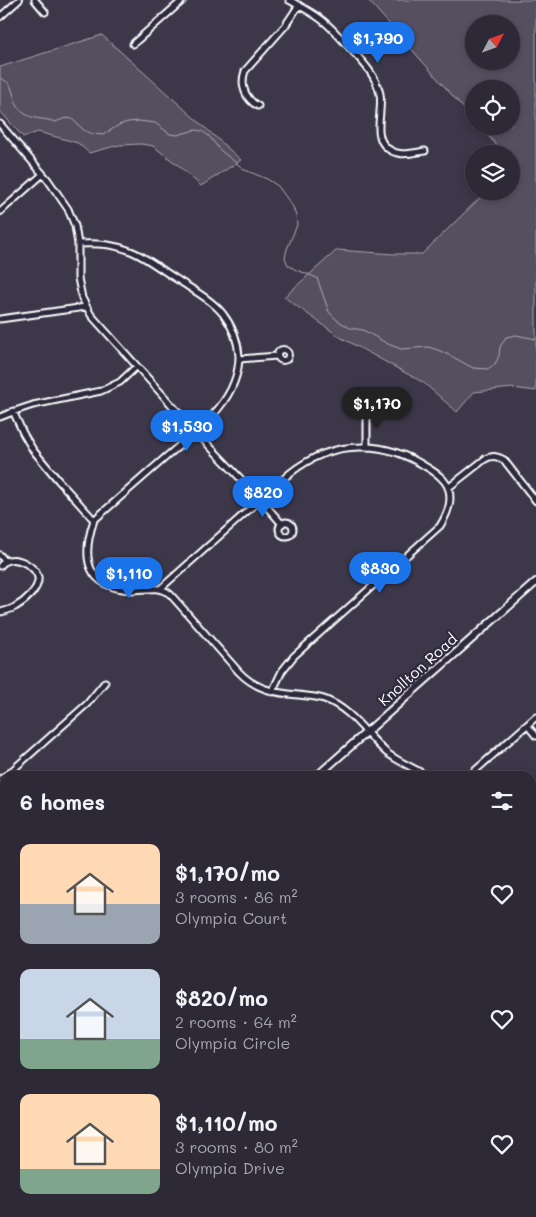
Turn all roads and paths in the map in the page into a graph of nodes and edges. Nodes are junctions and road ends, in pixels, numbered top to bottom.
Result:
1 (19, 0) edge
2 (35, 0) edge
3 (183, 0) edge
4 (289, 0) edge
5 (299, 5) junction
6 (45, 12) dead end
7 (0, 17) edge
8 (133, 44) dead end
9 (258, 106) dead end
10 (0, 124) edge
11 (425, 151) dead end
12 (43, 174) junction
13 (0, 212) edge
14 (78, 244) junction
15 (86, 307) junction
16 (0, 319) edge
17 (277, 356) dead end
18 (238, 359) junction
19 (137, 366) junction
20 (13, 411) junction
21 (367, 411) dead end
22 (0, 417) edge
23 (195, 431) junction
24 (368, 447) junction
25 (448, 488) junction
26 (260, 499) junction
27 (536, 501) edge
28 (94, 520) junction
29 (282, 524) dead end
30 (0, 555) edge
31 (5, 561) junction
32 (0, 566) edge
33 (536, 582) edge
34 (160, 589) junction
35 (0, 612) edge
36 (105, 682) dead end
37 (272, 692) junction
38 (536, 717) edge
39 (527, 725) junction
40 (366, 733) junction
41 (536, 736) edge
42 (11, 771) edge
43 (323, 771) edge
44 (418, 771) edge
45 (476, 771) edge
46 (213, 1217) edge
47 (218, 1217) edge

1 - 7 street
2 - 6 street
3 - 8 street
4 - 5 street
5 - 9 street
5 - 11 street
10 - 12 street
12 - 13 street
12 - 14 street
14 - 15 street
14 - 18 street
15 - 16 street
15 - 19 street
17 - 18 street
18 - 23 street
19 - 20 street
19 - 23 street
20 - 22 street
20 - 28 street
21 - 24 street
23 - 26 street
23 - 28 street
24 - 25 street
24 - 26 street
25 - 27 street
25 - 37 street
26 - 29 street
26 - 34 street
28 - 34 street
30 - 31 street
31 - 32 street
31 - 35 street
33 - 40 street, Knollton Road
34 - 37 street
36 - 42 street
37 - 40 street
38 - 39 street
39 - 41 street
39 - 45 street
40 - 43 street, Knollton Road
40 - 44 street
46 - 47 street

